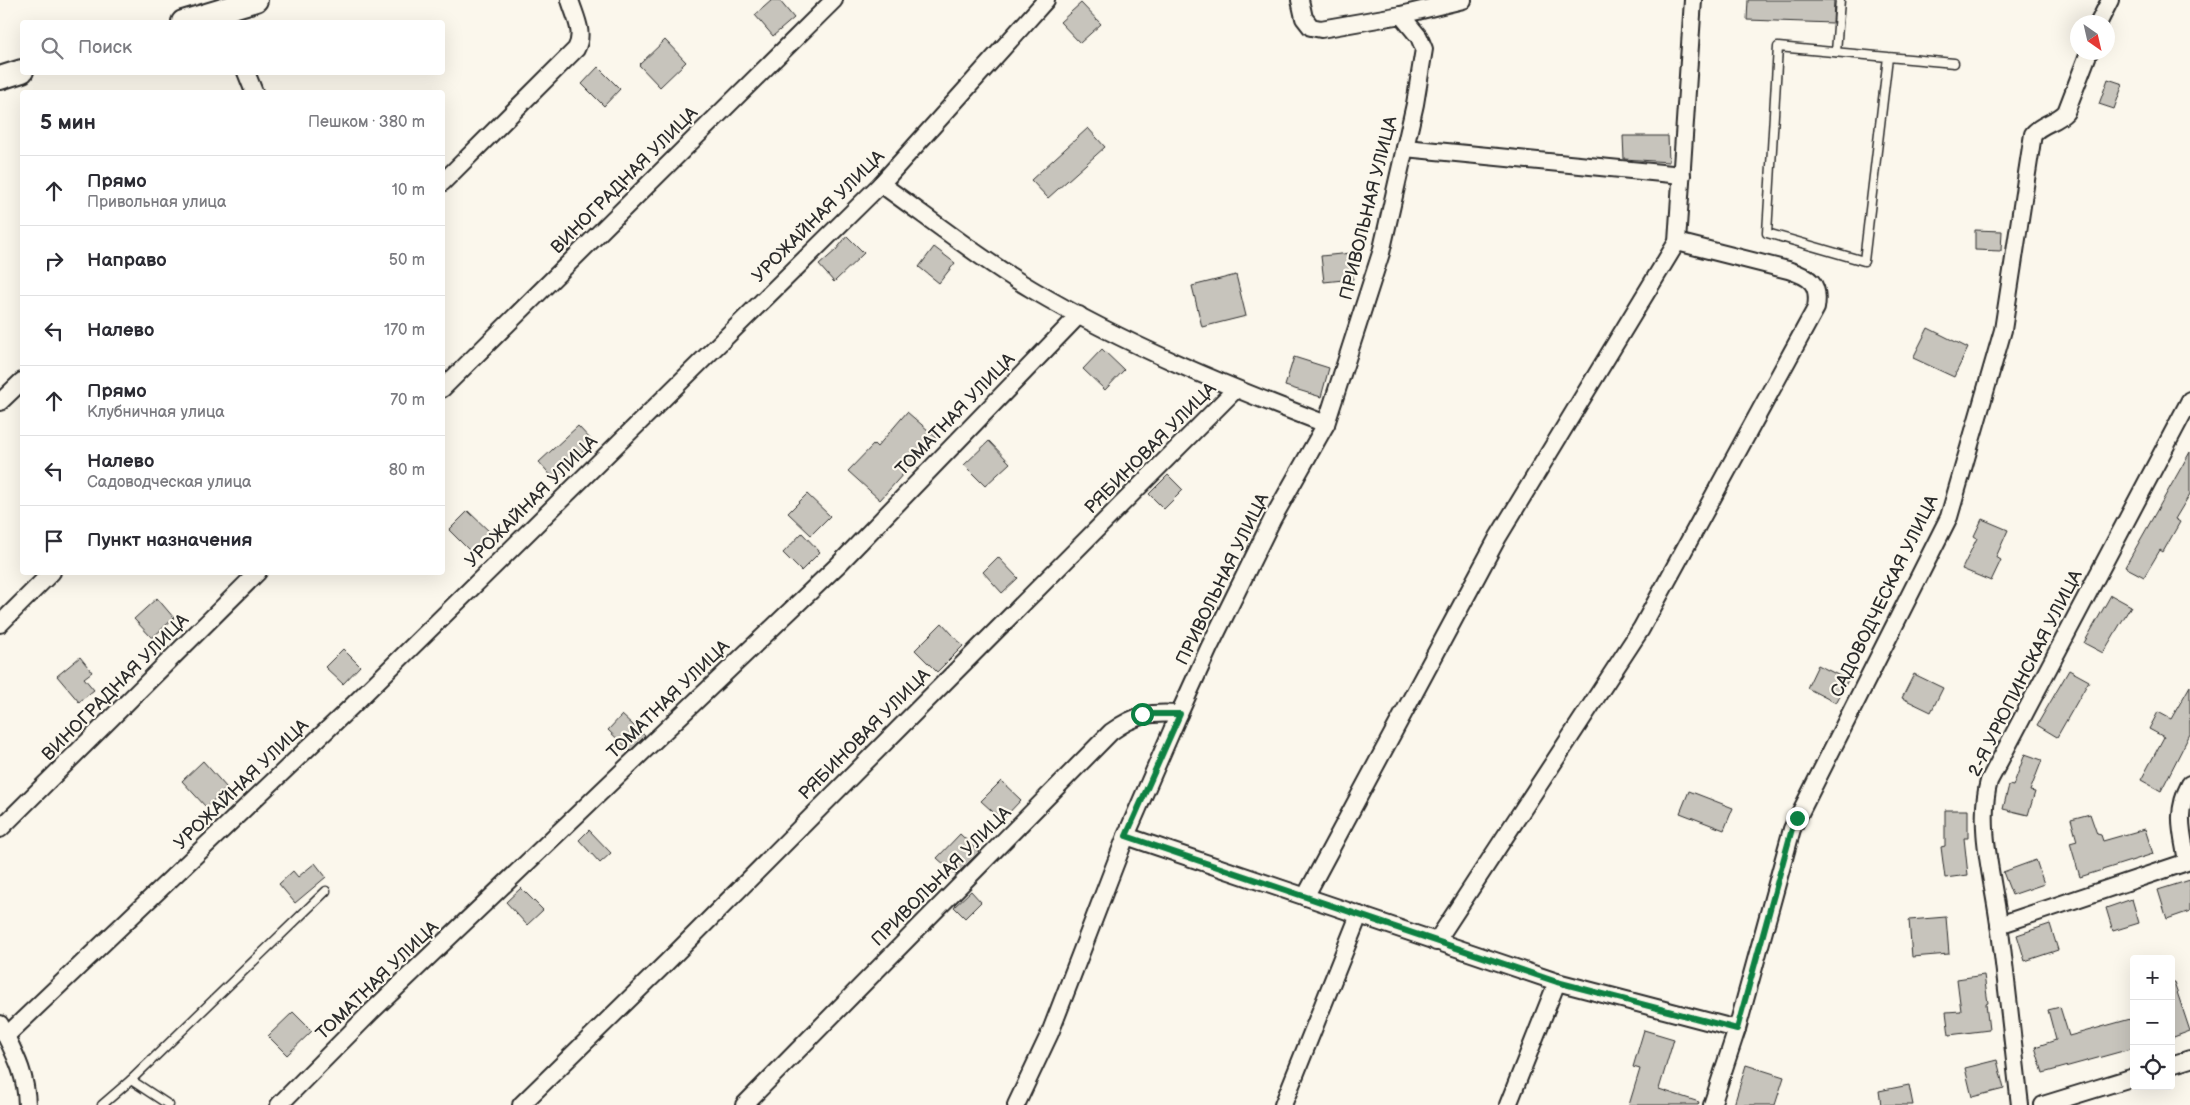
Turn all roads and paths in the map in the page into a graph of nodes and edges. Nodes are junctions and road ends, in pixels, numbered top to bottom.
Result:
1 (256, 0) edge
2 (570, 0) edge
3 (834, 0) edge
4 (1046, 0) edge
5 (1300, 0) edge
6 (1463, 0) edge
7 (1693, 0) edge
8 (1840, 0) edge
9 (2110, 0) edge
10 (1401, 15) junction
11 (2102, 15) edge
12 (226, 16) edge
13 (197, 20) edge
14 (1836, 52) junction
15 (1888, 57) junction
16 (2087, 60) edge
17 (1954, 64) dead end
18 (20, 72) edge
19 (247, 75) edge
20 (0, 78) edge
21 (253, 90) edge
22 (1405, 148) junction
23 (1682, 175) junction
24 (445, 180) edge
25 (880, 184) junction
26 (1677, 242) junction
27 (1079, 315) junction
28 (20, 383) edge
29 (445, 386) edge
30 (1235, 390) junction
31 (2190, 400) edge
32 (0, 402) edge
33 (1326, 424) junction
34 (49, 575) edge
35 (255, 575) edge
36 (0, 624) edge
37 (1180, 714) junction
38 (2190, 784) edge
39 (0, 829) edge
40 (1126, 836) junction
41 (2189, 861) edge
42 (326, 891) dead end
43 (1305, 897) junction
44 (1359, 915) junction
45 (1999, 925) junction
46 (1436, 942) junction
47 (1557, 982) junction
48 (1737, 1029) junction
49 (3, 1030) edge
50 (2190, 1059) edge
51 (2175, 1064) edge
52 (2130, 1078) edge
53 (131, 1080) junction
54 (27, 1105) edge
55 (102, 1105) edge
56 (169, 1105) edge
57 (279, 1105) edge
58 (520, 1105) edge
59 (744, 1105) edge
60 (1016, 1105) edge
61 (1283, 1105) edge
62 (1508, 1105) edge
63 (1712, 1105) edge
64 (2020, 1105) edge
65 (2043, 1105) edge

1 - 12 main road
2 - 24 street
3 - 29 street, ВИНОГРАДНАЯ УЛИЦА
4 - 25 street, УРОЖАЙНАЯ УЛИЦА
5 - 10 street
6 - 10 street
7 - 23 street
8 - 14 lane
9 - 11 street
10 - 22 street, ПРИВОЛЬНАЯ УЛИЦА
12 - 13 main road
14 - 15 lane
14 - 15 lane
15 - 17 lane
16 - 48 street, САДОВОДЧЕСКАЯ УЛИЦА
18 - 20 main road
19 - 21 street
22 - 23 street
22 - 33 street, ПРИВОЛЬНАЯ УЛИЦА
23 - 26 street
25 - 27 street
25 - 49 street, УРОЖАЙНАЯ УЛИЦА
26 - 43 street
26 - 46 street
27 - 30 street
27 - 57 street, ТОМАТНАЯ УЛИЦА
28 - 32 street
30 - 33 street
30 - 58 street, РЯБИНОВАЯ УЛИЦА
31 - 45 street, 2-Я УРЮПИНСКАЯ УЛИЦА
33 - 37 street, ПРИВОЛЬНАЯ УЛИЦА
34 - 36 street
35 - 39 street, ВИНОГРАДНАЯ УЛИЦА
37 - 40 street
37 - 59 street, ПРИВОЛЬНАЯ УЛИЦА
38 - 41 street
40 - 43 street
40 - 60 street
41 - 45 street
42 - 53 lane
43 - 44 street
44 - 46 street
44 - 61 street
45 - 64 street, 2-Я УРЮПИНСКАЯ УЛИЦА
46 - 47 street
47 - 48 street
47 - 62 street
48 - 63 street, САДОВОДЧЕСКАЯ УЛИЦА
49 - 54 street
50 - 51 street
52 - 65 street
53 - 55 lane
53 - 56 lane

